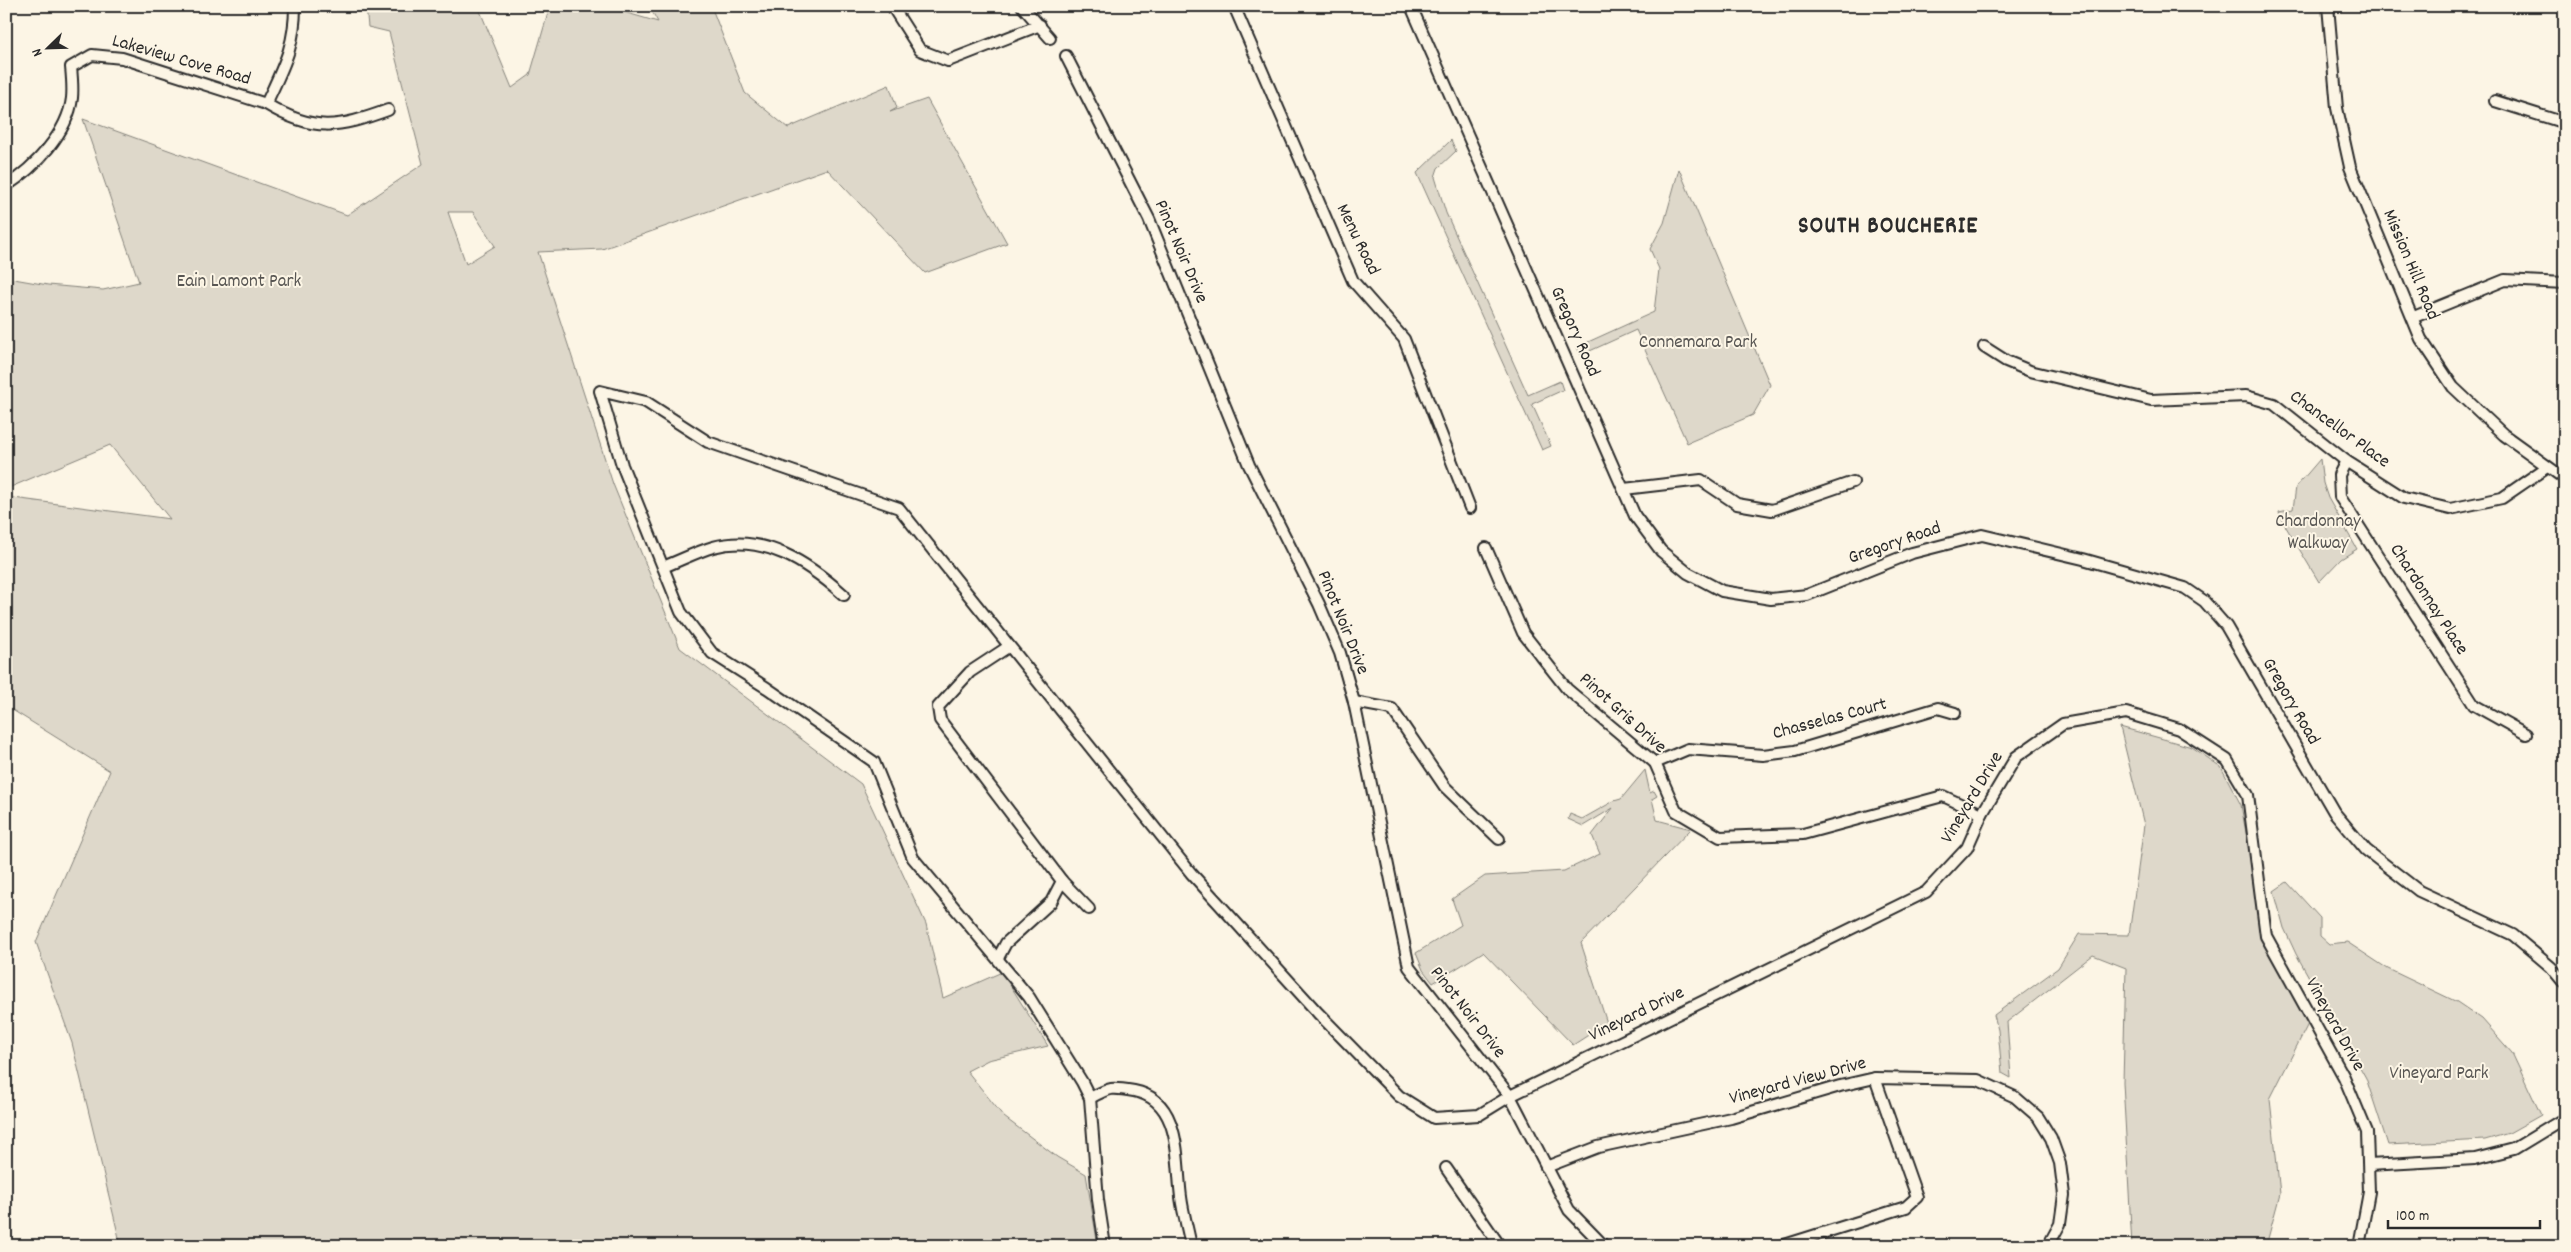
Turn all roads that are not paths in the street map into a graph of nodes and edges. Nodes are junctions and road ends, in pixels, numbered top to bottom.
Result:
1 (295, 6) edge
2 (892, 6) edge
3 (1022, 6) edge
4 (1234, 6) edge
5 (1411, 6) edge
6 (2328, 6) edge
7 (1040, 24) junction
8 (1050, 38) dead end
9 (1066, 56) dead end
10 (2495, 101) dead end
11 (266, 104) junction
12 (388, 110) dead end
13 (2565, 123) edge
14 (6, 186) edge
15 (2565, 284) edge
16 (2414, 317) junction
17 (1984, 347) dead end
18 (2346, 460) junction
19 (2547, 467) junction
20 (2565, 480) edge
21 (1853, 482) dead end
22 (1624, 489) junction
23 (1470, 508) dead end
24 (1486, 548) dead end
25 (663, 567) junction
26 (844, 595) dead end
27 (1008, 647) junction
28 (1354, 702) junction
29 (1955, 713) dead end
30 (2526, 734) dead end
31 (1656, 763) junction
32 (1982, 814) junction
33 (1499, 839) dead end
34 (1062, 881) junction
35 (1089, 909) dead end
36 (998, 958) junction
37 (2565, 984) edge
38 (1875, 1078) junction
39 (1510, 1096) junction
40 (1090, 1098) junction
41 (2565, 1118) edge
42 (2369, 1165) junction
43 (1546, 1166) junction
44 (1446, 1168) dead end
45 (1105, 1246) edge
46 (1191, 1246) edge
47 (1500, 1246) edge
48 (1604, 1246) edge
49 (1781, 1246) edge
50 (2048, 1246) edge
51 (2359, 1246) edge

1 - 11 street, Lakeview Cove Road
2 - 7 street
3 - 7 street
4 - 23 street, Menu Road
5 - 22 street, Gregory Road
6 - 16 street, Mission Hill Road
7 - 8 street
9 - 28 street, Pinot Noir Drive
10 - 13 street
11 - 12 street
11 - 14 street, Lakeview Cove Road
15 - 16 street
16 - 19 street, Mission Hill Road
17 - 18 street, Chancellor Place
18 - 19 street, Chancellor Place
18 - 30 street, Chardonnay Place
19 - 20 street, Mission Hill Road
21 - 22 street
22 - 37 street, Gregory Road
24 - 31 street, Pinot Gris Drive
25 - 26 street
25 - 27 street, Vineyard Drive
25 - 36 street
27 - 34 street
27 - 39 street, Vineyard Drive
28 - 33 street
28 - 39 street, Pinot Noir Drive
29 - 31 street, Chasselas Court
31 - 32 street, Pinot Gris Drive
32 - 39 street, Vineyard Drive
32 - 42 street, Vineyard Drive
34 - 35 street
34 - 36 street
36 - 40 street
38 - 43 street, Vineyard View Drive
38 - 49 street
38 - 50 street, Vineyard View Drive
39 - 43 street, Pinot Noir Drive
40 - 45 street
40 - 46 street
41 - 42 street
42 - 51 street, Vineyard Drive
43 - 48 street, Pinot Noir Drive
44 - 47 street

